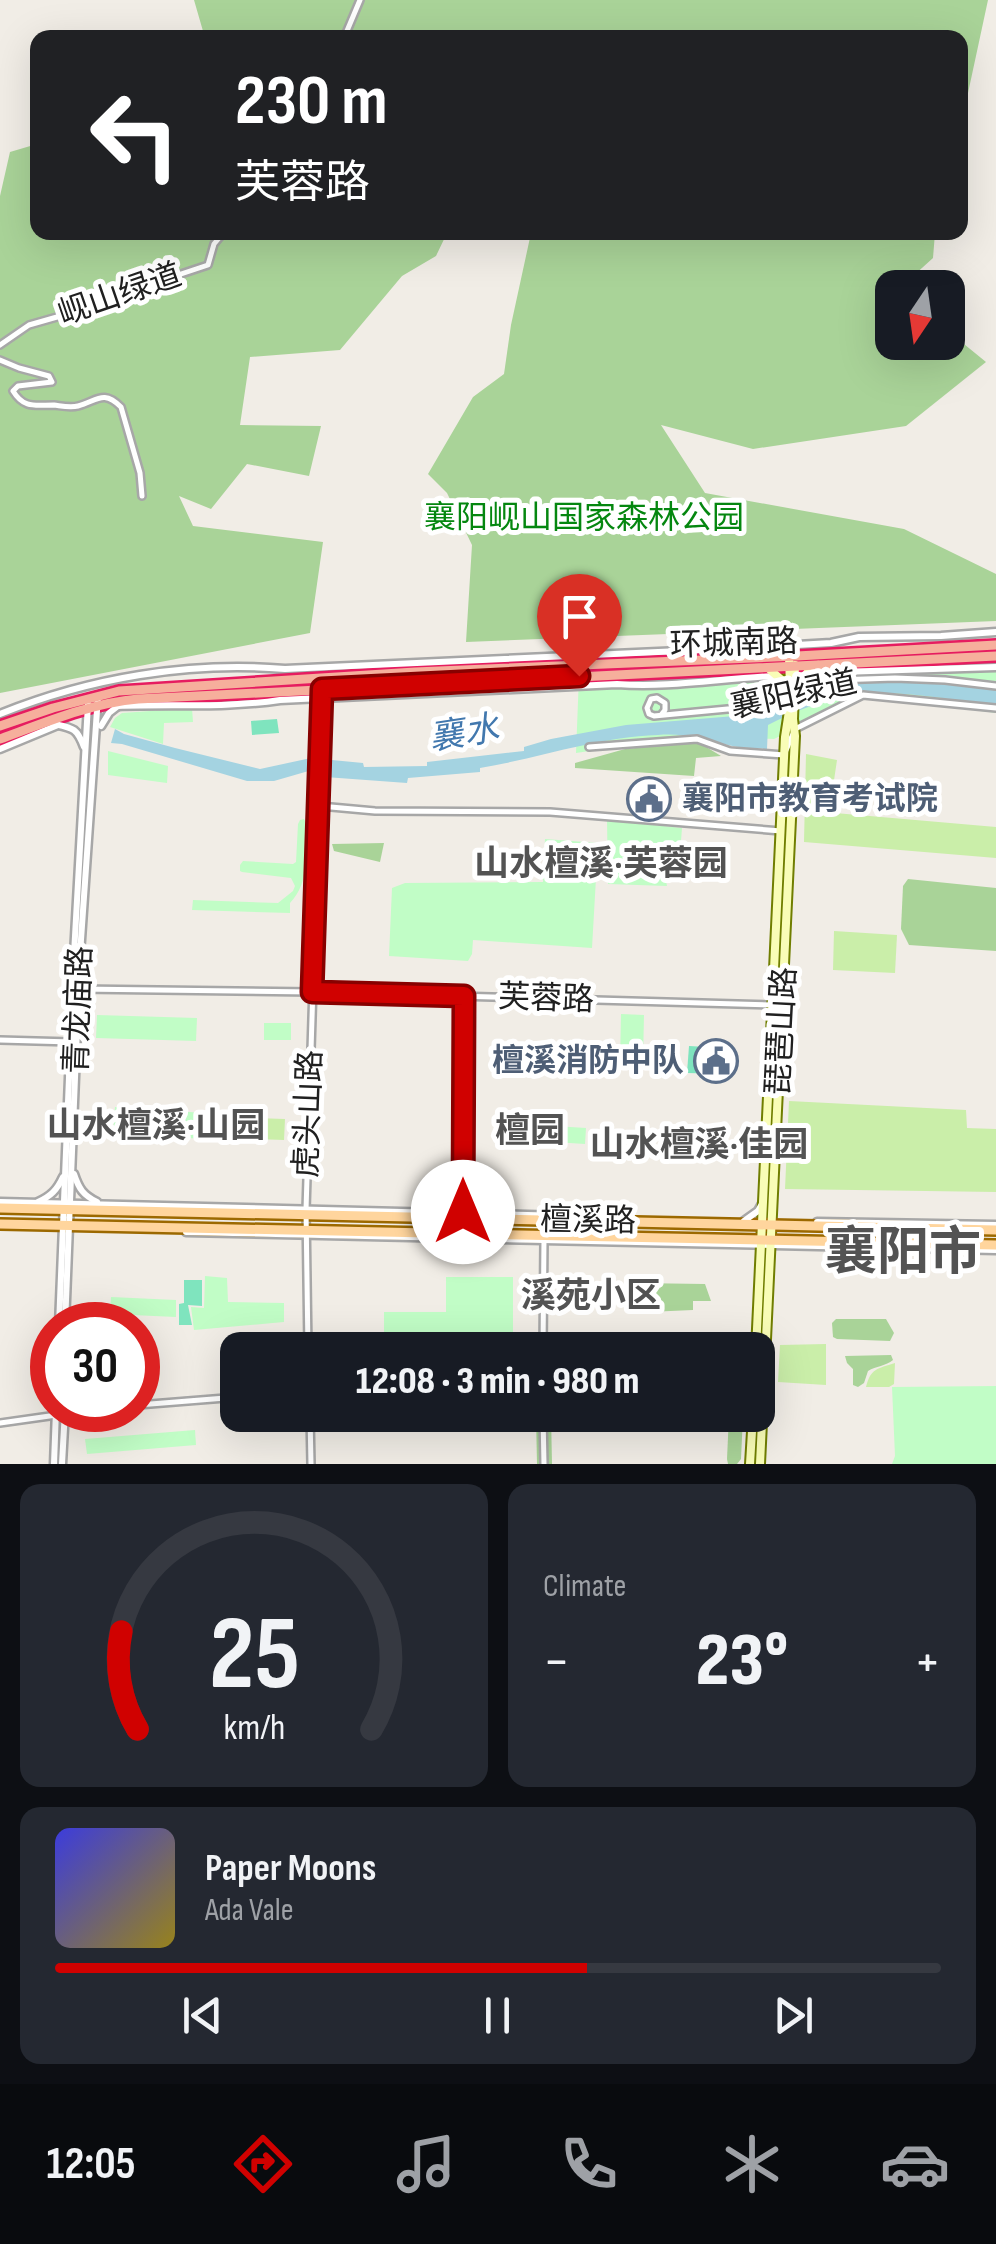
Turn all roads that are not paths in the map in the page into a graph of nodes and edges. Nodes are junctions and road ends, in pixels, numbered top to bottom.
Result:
1 (360, 0) edge
2 (347, 30) edge
3 (217, 240) edge
4 (0, 345) edge
5 (0, 360) edge
6 (142, 496) dead end
7 (996, 632) edge
8 (996, 644) edge
9 (792, 656) junction
10 (996, 656) edge
11 (322, 666) junction
12 (818, 666) junction
13 (996, 666) edge
14 (768, 668) junction
15 (807, 673) junction
16 (777, 676) junction
17 (996, 686) edge
18 (322, 688) junction
19 (792, 695) junction
20 (138, 699) junction
21 (93, 702) junction
22 (118, 706) junction
23 (996, 708) edge
24 (0, 714) edge
25 (661, 714) dead end
26 (792, 722) junction
27 (53, 724) junction
28 (0, 726) edge
29 (0, 739) edge
30 (96, 742) junction
31 (588, 747) dead end
32 (0, 749) edge
33 (86, 752) junction
34 (784, 755) junction
35 (319, 806) junction
36 (780, 831) junction
37 (79, 989) junction
38 (312, 992) junction
39 (464, 996) junction
40 (772, 1006) junction
41 (0, 1040) edge
42 (74, 1042) junction
43 (69, 1170) junction
44 (768, 1202) junction
45 (36, 1203) junction
46 (0, 1205) edge
47 (102, 1205) junction
48 (68, 1207) junction
49 (306, 1212) junction
50 (463, 1216) junction
51 (744, 1220) junction
52 (786, 1222) junction
53 (767, 1223) junction
54 (0, 1226) edge
55 (67, 1227) junction
56 (996, 1227) edge
57 (306, 1233) junction
58 (544, 1238) junction
59 (766, 1243) junction
60 (746, 1245) junction
61 (786, 1246) junction
62 (996, 1248) edge
63 (765, 1266) junction
64 (63, 1302) edge
65 (308, 1332) edge
66 (544, 1332) edge
67 (758, 1332) edge
68 (220, 1399) edge
69 (160, 1404) edge
70 (30, 1417) edge
71 (0, 1423) edge
72 (58, 1432) edge
73 (61, 1432) edge
74 (310, 1432) edge
75 (544, 1432) edge
76 (752, 1432) edge
77 (54, 1464) edge
78 (62, 1464) edge
79 (311, 1464) edge
80 (544, 1464) edge
81 (750, 1464) edge
82 (760, 1464) edge

1 - 2 street
3 - 4 street, 岘山绿道
5 - 6 street
7 - 9 street
8 - 9 highway, 环城南路
9 - 11 street
9 - 12 highway, 环城南路
9 - 14 highway, 环城南路
9 - 18 highway, 环城南路
9 - 19 main road
10 - 12 highway, 环城南路
11 - 18 street
11 - 24 street
12 - 15 main road
13 - 15 street
14 - 16 main road
14 - 18 highway, 环城南路
15 - 19 main road
16 - 18 street
16 - 19 main road
17 - 19 street, 襄阳绿道
18 - 20 highway, 环城南路
18 - 21 highway, 环城南路
18 - 22 street
18 - 35 street, 虎头山路
19 - 25 street, 襄阳绿道
19 - 26 main road
20 - 21 highway, 环城南路
20 - 22 street
21 - 27 highway, 环城南路
21 - 28 highway, 环城南路
21 - 30 street, 青龙庙路
21 - 33 street, 青龙庙路
22 - 30 street
23 - 26 street, 襄阳绿道
26 - 34 main road, 琵琶山路
26 - 44 main road, 琵琶山路
27 - 29 highway, 环城南路
27 - 32 street
27 - 33 street
30 - 37 street, 青龙庙路
31 - 34 street, 襄阳绿道
33 - 42 street, 青龙庙路
34 - 36 main road, 琵琶山路
35 - 36 street
35 - 38 street, 虎头山路
36 - 40 main road, 琵琶山路
37 - 38 street, 芙蓉路
37 - 42 street, 青龙庙路
38 - 39 street, 芙蓉路
38 - 49 street, 虎头山路
39 - 40 street, 芙蓉路
39 - 50 street
40 - 44 main road, 琵琶山路
41 - 42 street
42 - 43 street, 青龙庙路
43 - 45 street
43 - 47 street
43 - 48 street, 青龙庙路
44 - 51 street
44 - 52 street
44 - 53 main road, 琵琶山路
45 - 46 street
45 - 48 street
46 - 48 main road, 檀溪路
47 - 48 street
47 - 49 street
48 - 49 main road, 檀溪路
48 - 55 street, 青龙庙路
49 - 50 main road, 檀溪路
49 - 57 street, 虎头山路
50 - 51 street
50 - 53 main road, 檀溪路
51 - 53 street
52 - 53 street
52 - 56 street
53 - 56 main road, 檀溪路
53 - 59 main road, 琵琶山路
54 - 55 main road, 檀溪路
55 - 57 main road, 檀溪路
55 - 64 street, 青龙庙路
57 - 58 main road, 檀溪路
57 - 65 street, 虎头山路
58 - 59 main road, 檀溪路
58 - 60 street
58 - 66 street
59 - 60 street
59 - 61 street
59 - 62 main road, 檀溪路
59 - 63 main road, 琵琶山路
60 - 63 street
61 - 62 street
61 - 63 street
63 - 67 main road, 琵琶山路
63 - 82 main road, 琵琶山路
68 - 69 street
70 - 71 street
72 - 77 street
73 - 78 street
74 - 79 street
75 - 80 street
76 - 81 main road

